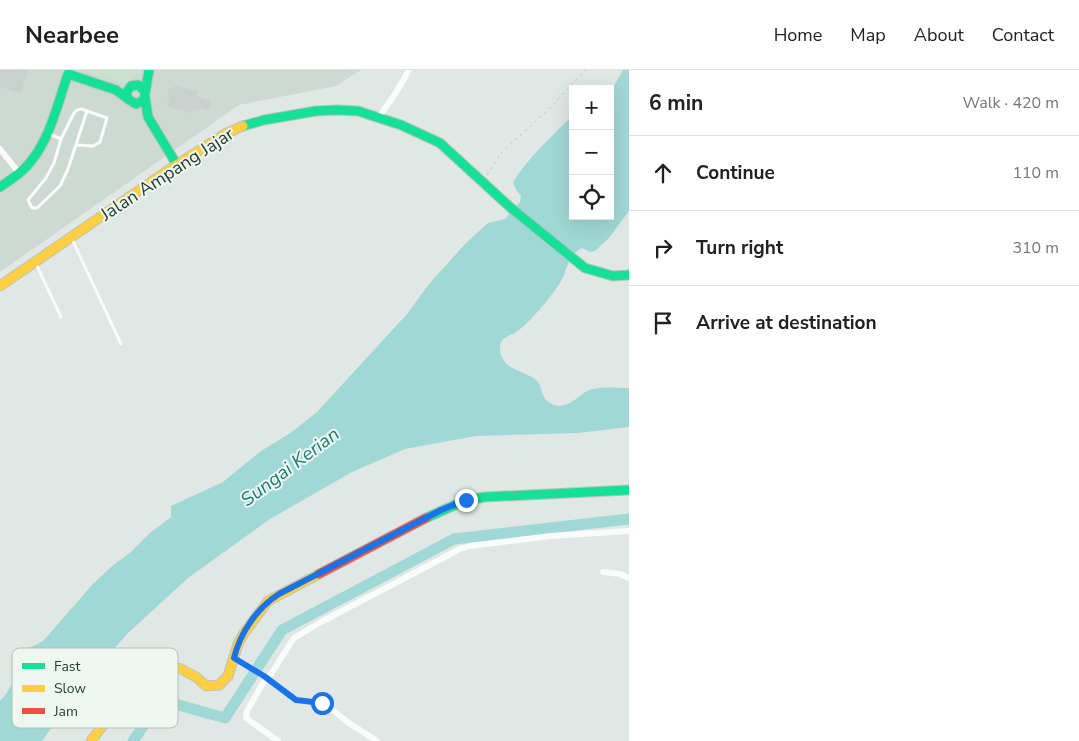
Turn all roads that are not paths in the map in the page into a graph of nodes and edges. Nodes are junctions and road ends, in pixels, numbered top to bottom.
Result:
1 (409, 70) edge
2 (69, 72) edge
3 (147, 73) edge
4 (132, 86) junction
5 (116, 90) junction
6 (145, 94) junction
7 (130, 101) junction
8 (87, 111) junction
9 (379, 117) junction
10 (46, 133) junction
11 (61, 138) junction
12 (76, 144) junction
13 (0, 149) edge
14 (175, 166) junction
15 (19, 173) junction
16 (0, 188) edge
17 (71, 236) junction
18 (34, 262) junction
19 (629, 275) edge
20 (0, 286) edge
21 (61, 317) dead end
22 (121, 344) dead end
23 (629, 490) edge
24 (629, 531) edge
25 (603, 572) dead end
26 (629, 578) edge
27 (234, 658) junction
28 (178, 670) edge
29 (266, 677) junction
30 (101, 728) edge
31 (91, 741) edge
32 (278, 741) edge
33 (376, 741) edge

1 - 9 street
2 - 5 street
2 - 10 street
3 - 4 street
3 - 6 street
4 - 5 street
4 - 6 street
4 - 7 street
5 - 7 street
6 - 7 street
6 - 14 street
7 - 14 street
8 - 11 lane
8 - 12 lane
8 - 12 lane
9 - 14 street, Jalan Ampang Jajar
9 - 19 street, Jalan Ampang Jajar
10 - 11 lane
10 - 15 street
11 - 12 lane
13 - 15 street
14 - 17 street, Jalan Ampang Jajar
15 - 16 street
17 - 18 street, Jalan Ampang Jajar
17 - 22 lane
18 - 20 street, Jalan Ampang Jajar
18 - 21 lane
23 - 27 street
24 - 29 street
25 - 26 street
27 - 28 street
27 - 29 street
29 - 32 street
29 - 33 street
30 - 31 street

